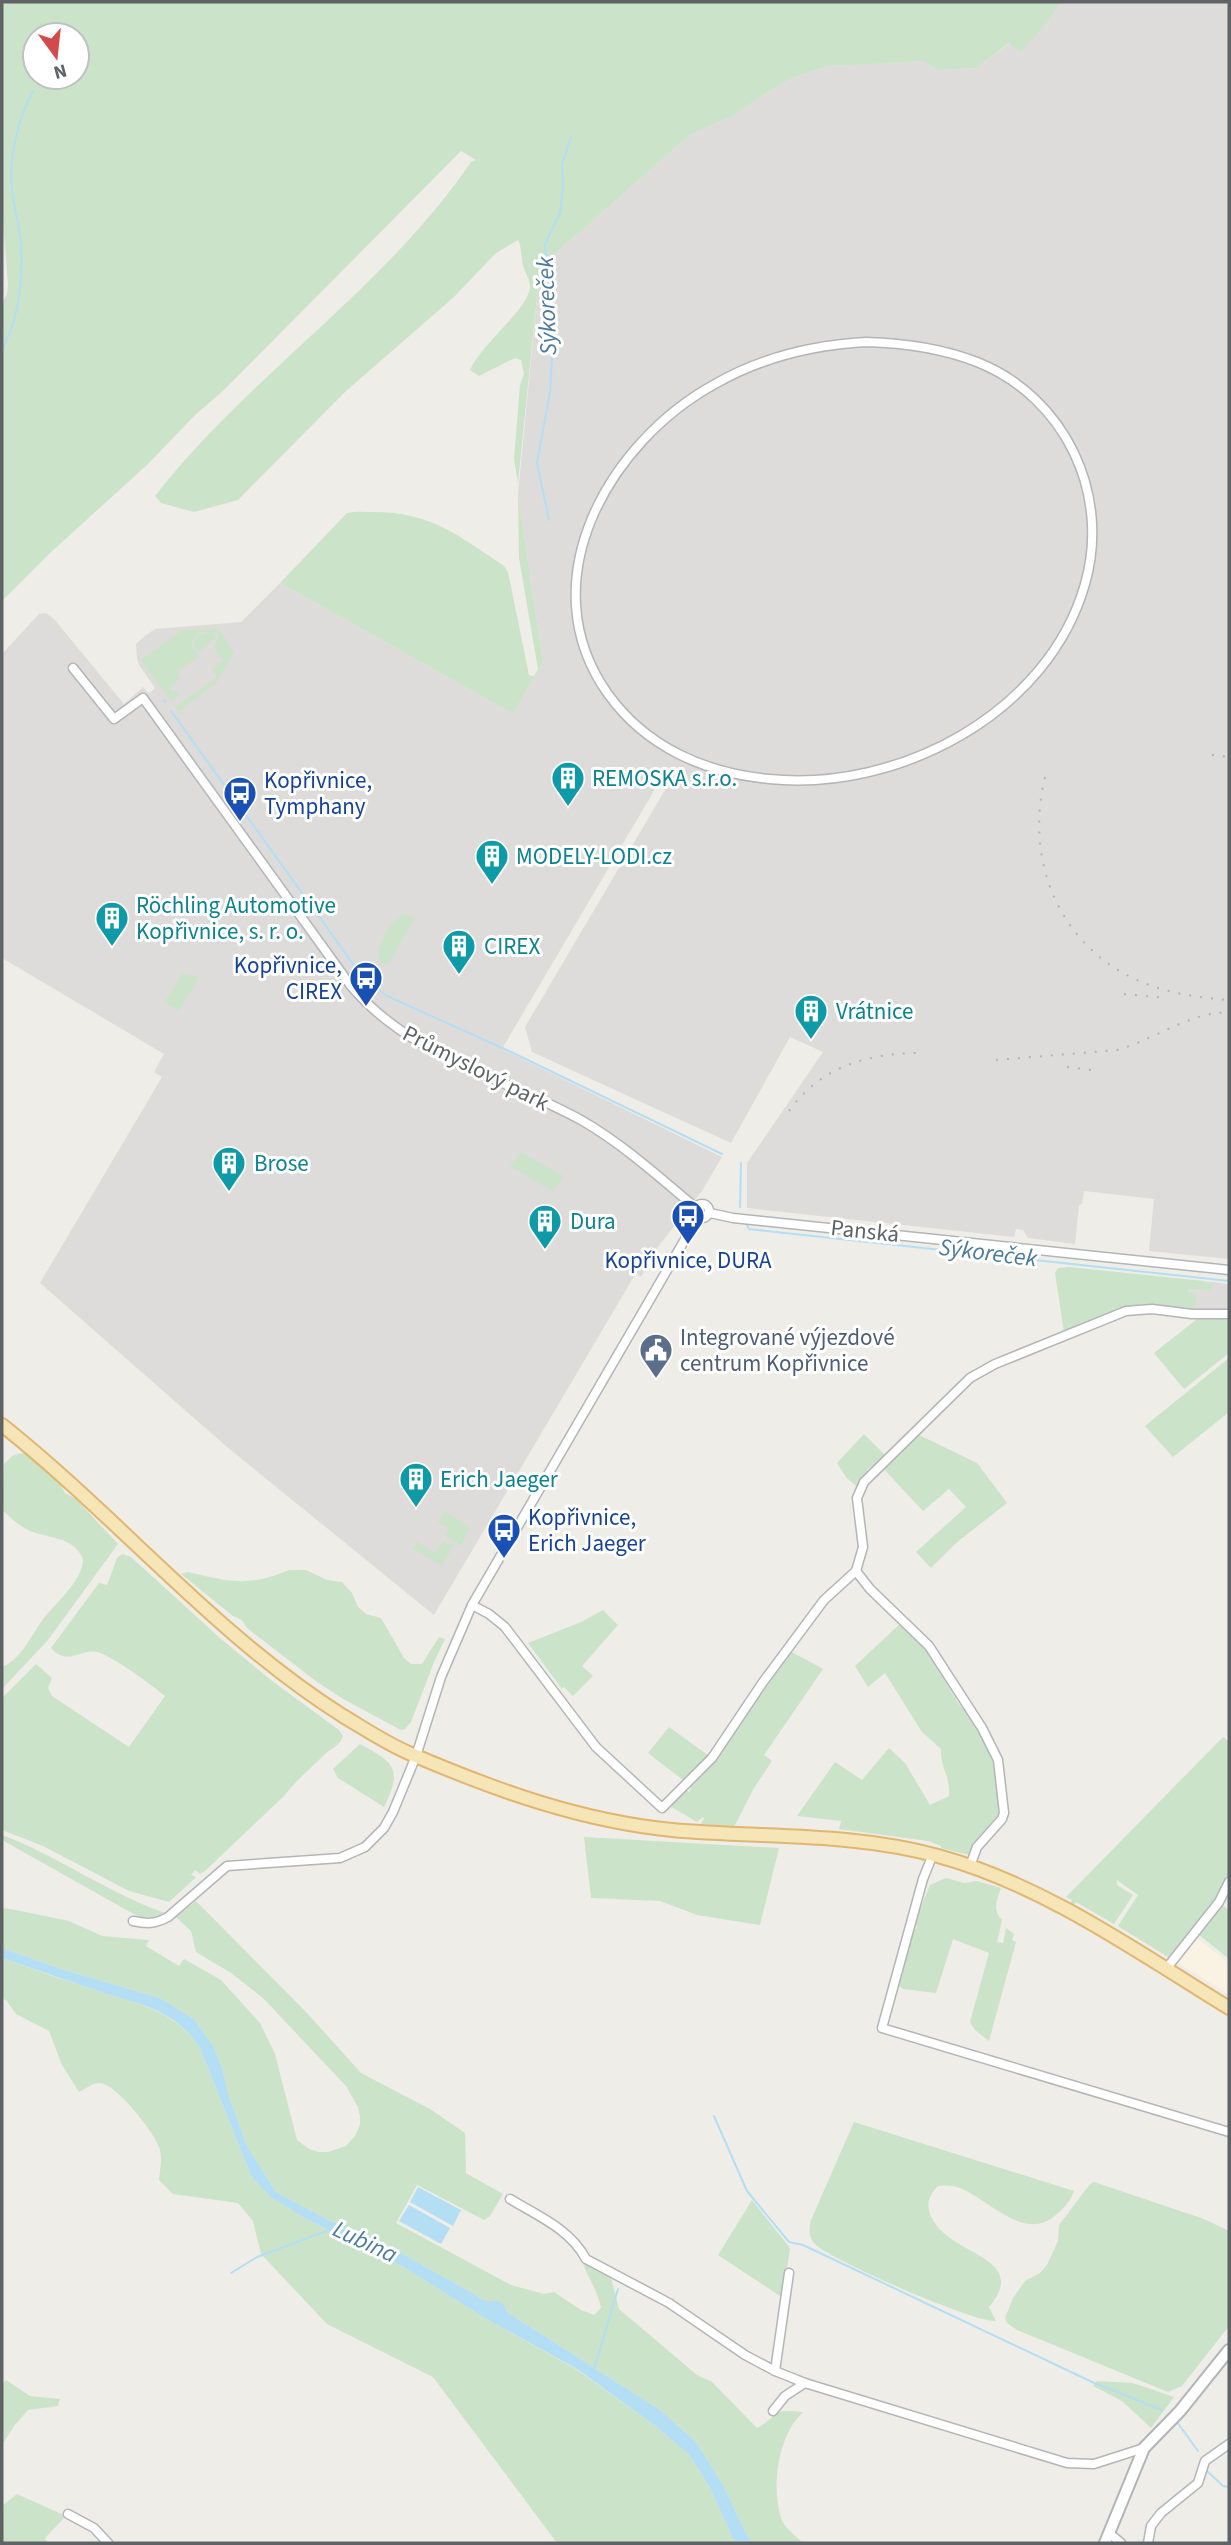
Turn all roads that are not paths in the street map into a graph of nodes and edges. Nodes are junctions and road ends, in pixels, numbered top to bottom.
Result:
1 (1067, 436) joint
2 (73, 668) dead end
3 (697, 1213) junction
4 (1229, 1270) edge
5 (1229, 1314) edge
6 (2, 1425) edge
7 (856, 1571) junction
8 (472, 1605) junction
9 (416, 1756) junction
10 (933, 1854) junction
11 (970, 1866) junction
12 (1229, 1882) edge
13 (133, 1921) dead end
14 (1166, 1969) junction
15 (1229, 2008) edge
16 (1229, 2132) edge
17 (510, 2199) dead end
18 (789, 2273) dead end
19 (1229, 2350) edge
20 (775, 2371) junction
21 (805, 2383) junction
22 (773, 2411) dead end
23 (1229, 2444) edge
24 (1144, 2448) junction
25 (68, 2514) dead end
26 (1107, 2538) edge
27 (108, 2543) edge
28 (1121, 2543) edge
29 (1148, 2543) edge

1 - 1 street
2 - 3 street, Průmyslový park
3 - 4 street, Panská
3 - 8 street
5 - 7 street
6 - 9 main road
7 - 8 street
7 - 11 street
8 - 9 street
9 - 10 main road
9 - 13 street
10 - 11 main road
10 - 16 street
11 - 14 main road
12 - 14 street
14 - 15 main road
17 - 20 street
18 - 20 street
19 - 24 street
20 - 21 street
21 - 22 street
21 - 24 street
23 - 29 street
24 - 26 street
25 - 27 street
26 - 28 street

